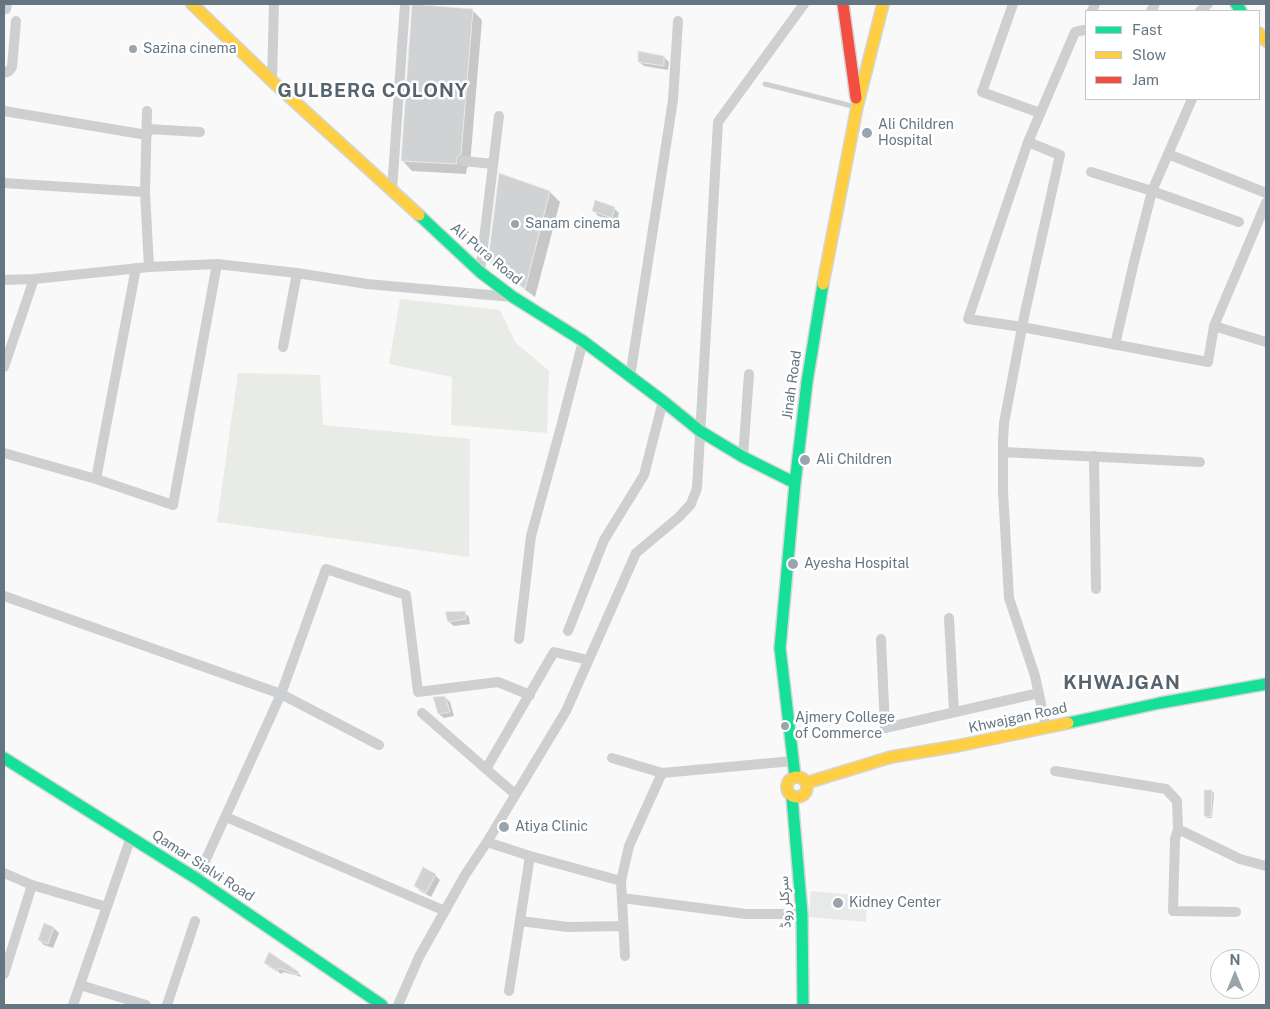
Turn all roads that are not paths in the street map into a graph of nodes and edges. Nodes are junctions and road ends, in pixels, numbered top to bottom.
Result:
1 (192, 4) edge
2 (274, 4) edge
3 (405, 4) edge
4 (804, 4) edge
5 (843, 4) edge
6 (883, 4) edge
7 (1013, 4) edge
8 (16, 21) dead end
9 (678, 21) dead end
10 (1085, 28) edge
11 (4, 73) edge
12 (272, 81) junction
13 (765, 84) dead end
14 (1192, 100) edge
15 (857, 107) junction
16 (4, 111) edge
17 (147, 111) dead end
18 (1040, 113) junction
19 (498, 116) dead end
20 (147, 132) junction
21 (200, 132) dead end
22 (1028, 142) junction
23 (1168, 154) junction
24 (463, 161) dead end
25 (493, 164) junction
26 (1091, 172) dead end
27 (4, 183) edge
28 (392, 190) junction
29 (1152, 191) junction
30 (145, 192) junction
31 (1266, 193) edge
32 (1266, 203) edge
33 (1239, 222) dead end
34 (217, 264) junction
35 (149, 267) junction
36 (136, 268) junction
37 (480, 272) junction
38 (297, 273) junction
39 (34, 279) junction
40 (4, 280) edge
41 (513, 297) junction
42 (1214, 326) junction
43 (1022, 327) junction
44 (583, 341) junction
45 (1266, 342) edge
46 (1115, 345) junction
47 (282, 347) dead end
48 (4, 367) edge
49 (749, 374) dead end
50 (630, 378) junction
51 (663, 401) junction
52 (700, 431) junction
53 (1003, 452) junction
54 (4, 453) edge
55 (1094, 456) junction
56 (742, 457) junction
57 (1200, 462) dead end
58 (96, 479) junction
59 (796, 483) junction
60 (1096, 589) dead end
61 (4, 596) edge
62 (949, 618) dead end
63 (568, 631) dead end
64 (519, 639) dead end
65 (881, 639) dead end
66 (588, 660) junction
67 (1266, 684) edge
68 (1038, 693) junction
69 (281, 694) junction
70 (530, 695) junction
71 (954, 712) junction
72 (422, 713) dead end
73 (1046, 728) junction
74 (379, 745) dead end
75 (4, 758) edge
76 (612, 758) dead end
77 (793, 761) junction
78 (486, 769) junction
79 (1055, 771) dead end
80 (662, 773) junction
81 (795, 776) junction
82 (806, 782) junction
83 (515, 794) junction
84 (792, 797) junction
85 (226, 817) junction
86 (1178, 829) junction
87 (130, 837) junction
88 (487, 842) junction
89 (530, 856) junction
90 (1266, 866) edge
91 (4, 873) edge
92 (197, 879) junction
93 (621, 881) junction
94 (32, 885) junction
95 (622, 898) junction
96 (107, 907) junction
97 (445, 912) junction
98 (1236, 912) dead end
99 (802, 914) junction
100 (196, 921) dead end
101 (520, 921) junction
102 (624, 926) junction
103 (625, 956) dead end
104 (4, 974) edge
105 (80, 985) junction
106 (509, 991) dead end
107 (73, 1005) edge
108 (146, 1005) edge
109 (167, 1005) edge
110 (382, 1005) edge
111 (398, 1005) edge
112 (803, 1005) edge

1 - 12 street, Ali Pura Road
2 - 12 street
3 - 28 street
4 - 52 street
5 - 15 street
6 - 15 street, Jinah Road
7 - 18 street
8 - 11 street
9 - 50 street
10 - 18 street
12 - 28 street, Ali Pura Road
13 - 15 lane
14 - 23 street
15 - 59 street, Jinah Road
16 - 20 street
17 - 20 street
18 - 22 street
19 - 25 street
20 - 21 street
20 - 30 street
22 - 43 street
22 - 43 street
23 - 29 street
23 - 31 street
24 - 25 street
25 - 37 street
26 - 29 street
27 - 30 street
28 - 37 street, Ali Pura Road
29 - 33 street
29 - 46 street
30 - 35 street
32 - 42 street
34 - 35 street
34 - 38 street
34 - 58 street
35 - 36 street
36 - 39 street
36 - 58 street
37 - 41 street, Ali Pura Road
38 - 41 street
38 - 47 street
39 - 40 street
39 - 48 street
41 - 44 street, Ali Pura Road
42 - 45 street
42 - 46 street
43 - 46 street
43 - 53 street
44 - 50 street, Ali Pura Road
44 - 64 street
49 - 56 street
50 - 51 street, Ali Pura Road
51 - 52 street, Ali Pura Road
51 - 63 street
52 - 56 street, Ali Pura Road
52 - 66 street
53 - 55 street
53 - 68 street
54 - 58 street
55 - 57 street
55 - 60 street
56 - 59 street, Ali Pura Road
59 - 77 street, Jinah Road
61 - 69 street
62 - 71 street
65 - 71 street
66 - 70 street
66 - 83 street
67 - 73 street, Khwajgan Road
68 - 71 street
68 - 73 street
69 - 70 street
69 - 74 street
69 - 85 street
70 - 78 street
72 - 78 street
73 - 82 street, Khwajgan Road
75 - 87 street, Qamar Sialvi Road
76 - 80 street
77 - 80 street
77 - 81 street, Jinah Road
78 - 83 street
79 - 86 street
80 - 93 street
81 - 82 street
81 - 84 street
82 - 84 street
83 - 88 street
84 - 99 street, سرکلر روڈ
85 - 92 street
85 - 97 street
86 - 90 street
86 - 98 street
87 - 92 street, Qamar Sialvi Road
87 - 96 street
88 - 89 street
88 - 97 street
89 - 93 street
89 - 101 street
91 - 94 street
92 - 110 street, Qamar Sialvi Road
93 - 95 street
94 - 96 street
94 - 104 street
95 - 99 street
95 - 102 street
96 - 105 street
97 - 111 street
99 - 112 street, سرکلر روڈ
100 - 109 street
101 - 102 street
101 - 106 street
102 - 103 street
105 - 107 street
105 - 108 street

